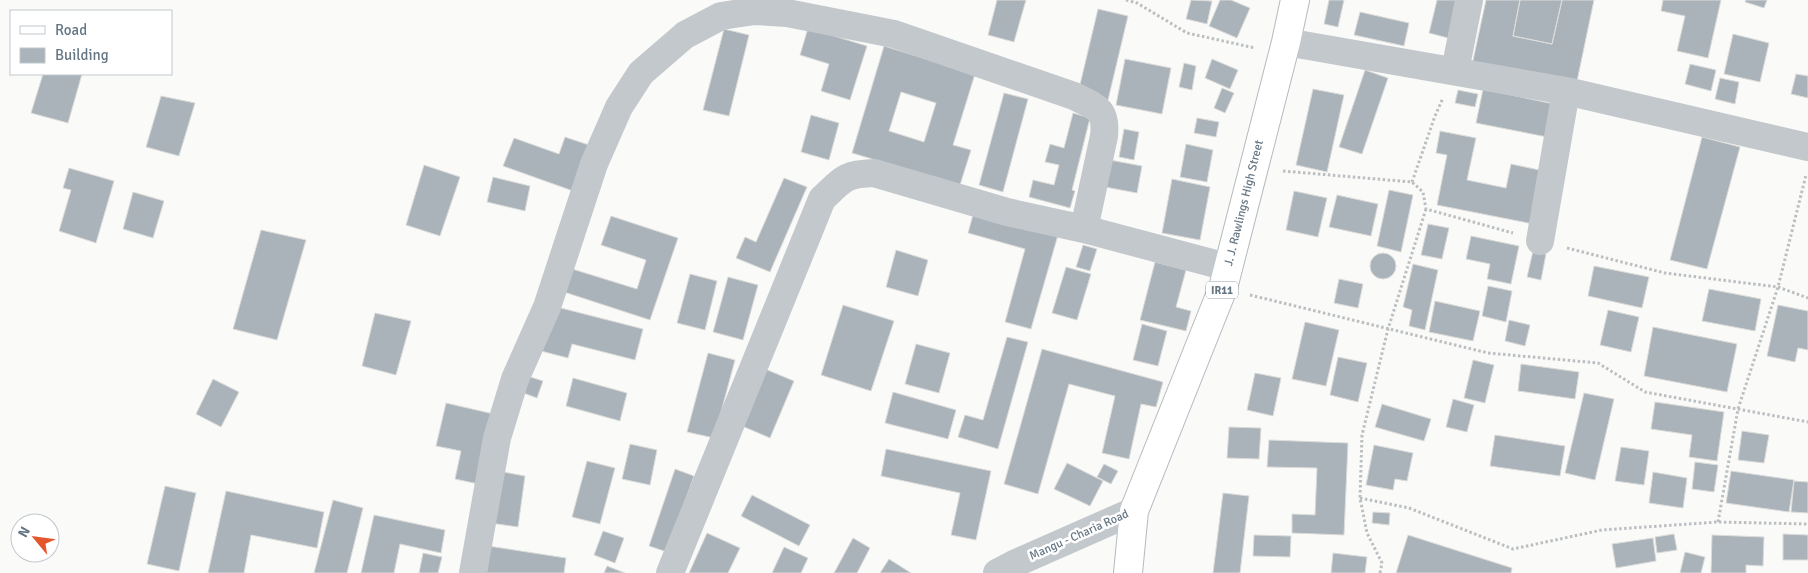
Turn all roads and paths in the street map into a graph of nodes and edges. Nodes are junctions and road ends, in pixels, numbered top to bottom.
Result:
1 (1126, 0) edge
2 (1295, 0) edge
3 (1469, 0) edge
4 (1284, 48) junction
5 (1455, 71) junction
6 (1566, 91) junction
7 (1808, 148) edge
8 (1808, 168) edge
9 (1412, 182) dead end
10 (1426, 209) dead end
11 (1084, 229) junction
12 (1540, 241) dead end
13 (1225, 278) junction
14 (1388, 330) junction
15 (1738, 409) junction
16 (1808, 422) edge
17 (1360, 498) junction
18 (1134, 511) junction
19 (1718, 522) junction
20 (1808, 524) edge
21 (472, 573) edge
22 (670, 573) edge
23 (997, 573) edge
24 (1128, 573) edge
25 (1380, 573) edge

1 - 4 path
2 - 4 main road, J. J. Rawlings High Street / IR11
3 - 5 street
4 - 5 street
4 - 13 main road, J. J. Rawlings High Street / IR11
5 - 6 street
5 - 9 path
6 - 7 street
6 - 12 street
8 - 15 path
10 - 14 path
11 - 13 street
11 - 21 street
11 - 22 street
13 - 14 path
13 - 18 main road, J. J. Rawlings High Street / IR11
14 - 15 path
14 - 17 path
15 - 16 path
15 - 19 path
17 - 19 path
17 - 25 path
18 - 23 street, Mangu - Charia Road
18 - 24 main road, J. J. Rawlings High Street / IR11
19 - 20 path

